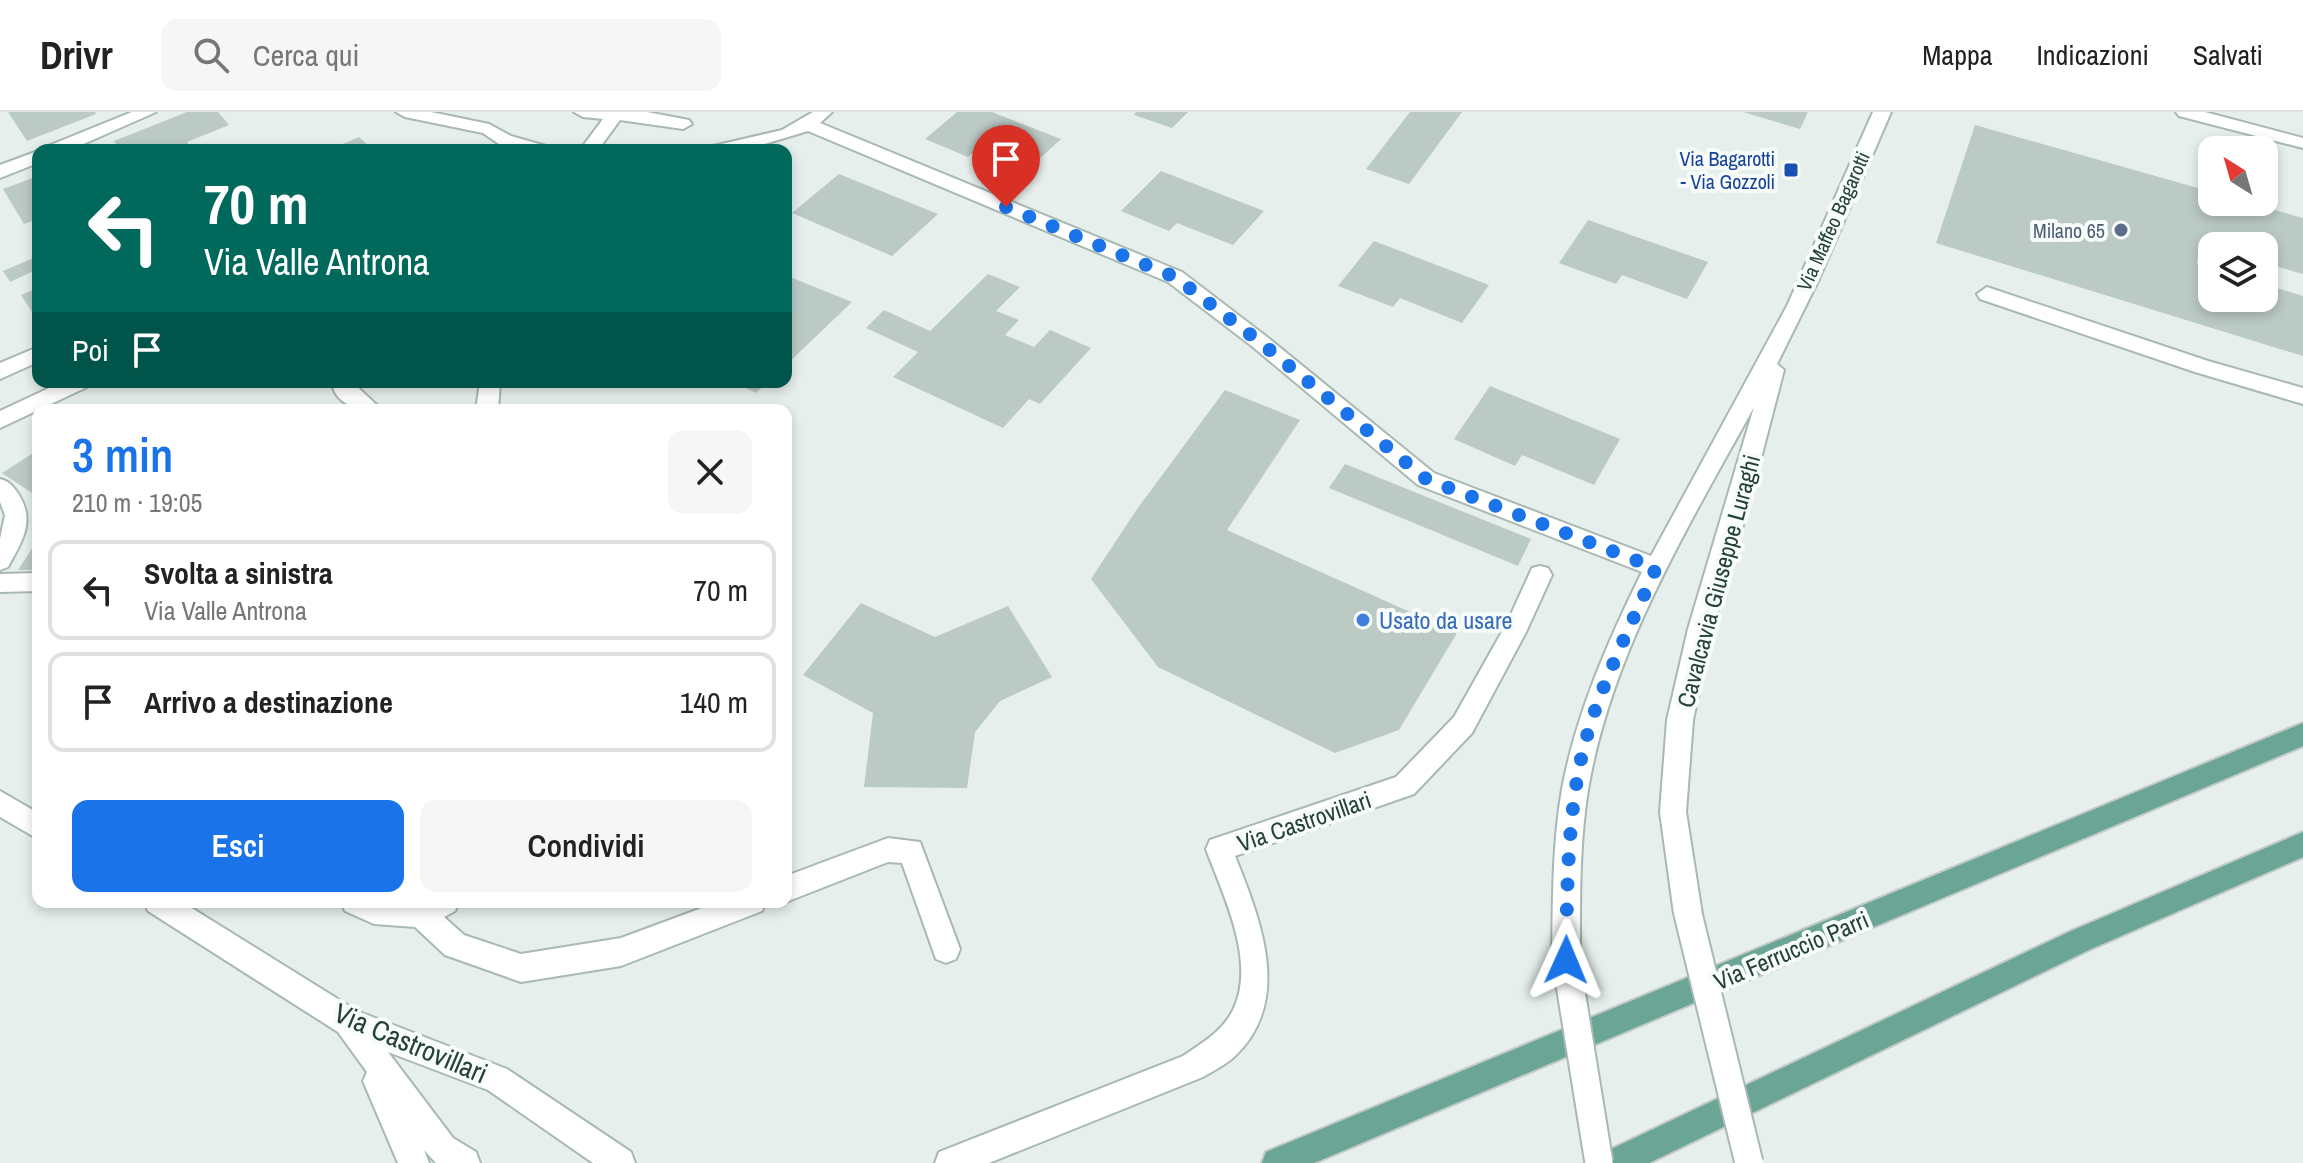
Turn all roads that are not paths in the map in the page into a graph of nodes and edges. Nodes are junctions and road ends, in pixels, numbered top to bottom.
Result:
1 (147, 112) edge
2 (405, 112) edge
3 (583, 112) edge
4 (1882, 112) edge
5 (2185, 112) edge
6 (616, 113) edge
7 (643, 114) edge
8 (817, 119) edge
9 (683, 124) dead end
10 (505, 140) junction
11 (2299, 142) edge
12 (69, 144) edge
13 (496, 144) edge
14 (519, 144) edge
15 (593, 144) edge
16 (745, 144) edge
17 (32, 159) edge
18 (0, 172) edge
19 (1987, 294) dead end
20 (1784, 331) junction
21 (32, 357) edge
22 (0, 372) edge
23 (67, 388) edge
24 (343, 388) edge
25 (2303, 396) edge
26 (34, 404) edge
27 (363, 404) edge
28 (32, 405) edge
29 (0, 420) edge
30 (0, 487) edge
31 (0, 561) edge
32 (1656, 568) junction
33 (1540, 575) dead end
34 (32, 582) edge
35 (0, 583) edge
36 (2303, 734) edge
37 (0, 803) edge
38 (32, 823) edge
39 (2303, 844) edge
40 (792, 887) edge
41 (168, 908) edge
42 (368, 908) edge
43 (433, 908) edge
44 (736, 908) edge
45 (946, 949) dead end
46 (348, 1022) junction
47 (414, 1163) edge
48 (465, 1163) edge
49 (620, 1163) edge
50 (950, 1163) edge
51 (1277, 1163) edge
52 (1599, 1163) edge
53 (1616, 1163) edge
54 (1749, 1163) edge

1 - 12 street
2 - 10 street
3 - 6 street
4 - 20 street, Via Maffeo Bagarotti
5 - 11 street
6 - 7 street
6 - 15 street
7 - 9 street
8 - 16 street
8 - 32 street
10 - 13 street
10 - 14 street
17 - 18 street
19 - 25 street
20 - 32 street
20 - 54 street, Cavalcavia Giuseppe Luraghi, bridge
21 - 22 street
23 - 26 street
24 - 27 street
28 - 29 street
30 - 31 street
32 - 52 street, bridge
33 - 50 street, Via Castrovillari
34 - 35 street
36 - 51 main road, Via Ferruccio Parri
37 - 38 street
39 - 53 main road
40 - 45 street
41 - 46 street, Via Castrovillari
42 - 43 street
43 - 44 street
46 - 47 street
46 - 48 street
46 - 49 street, Via Castrovillari

